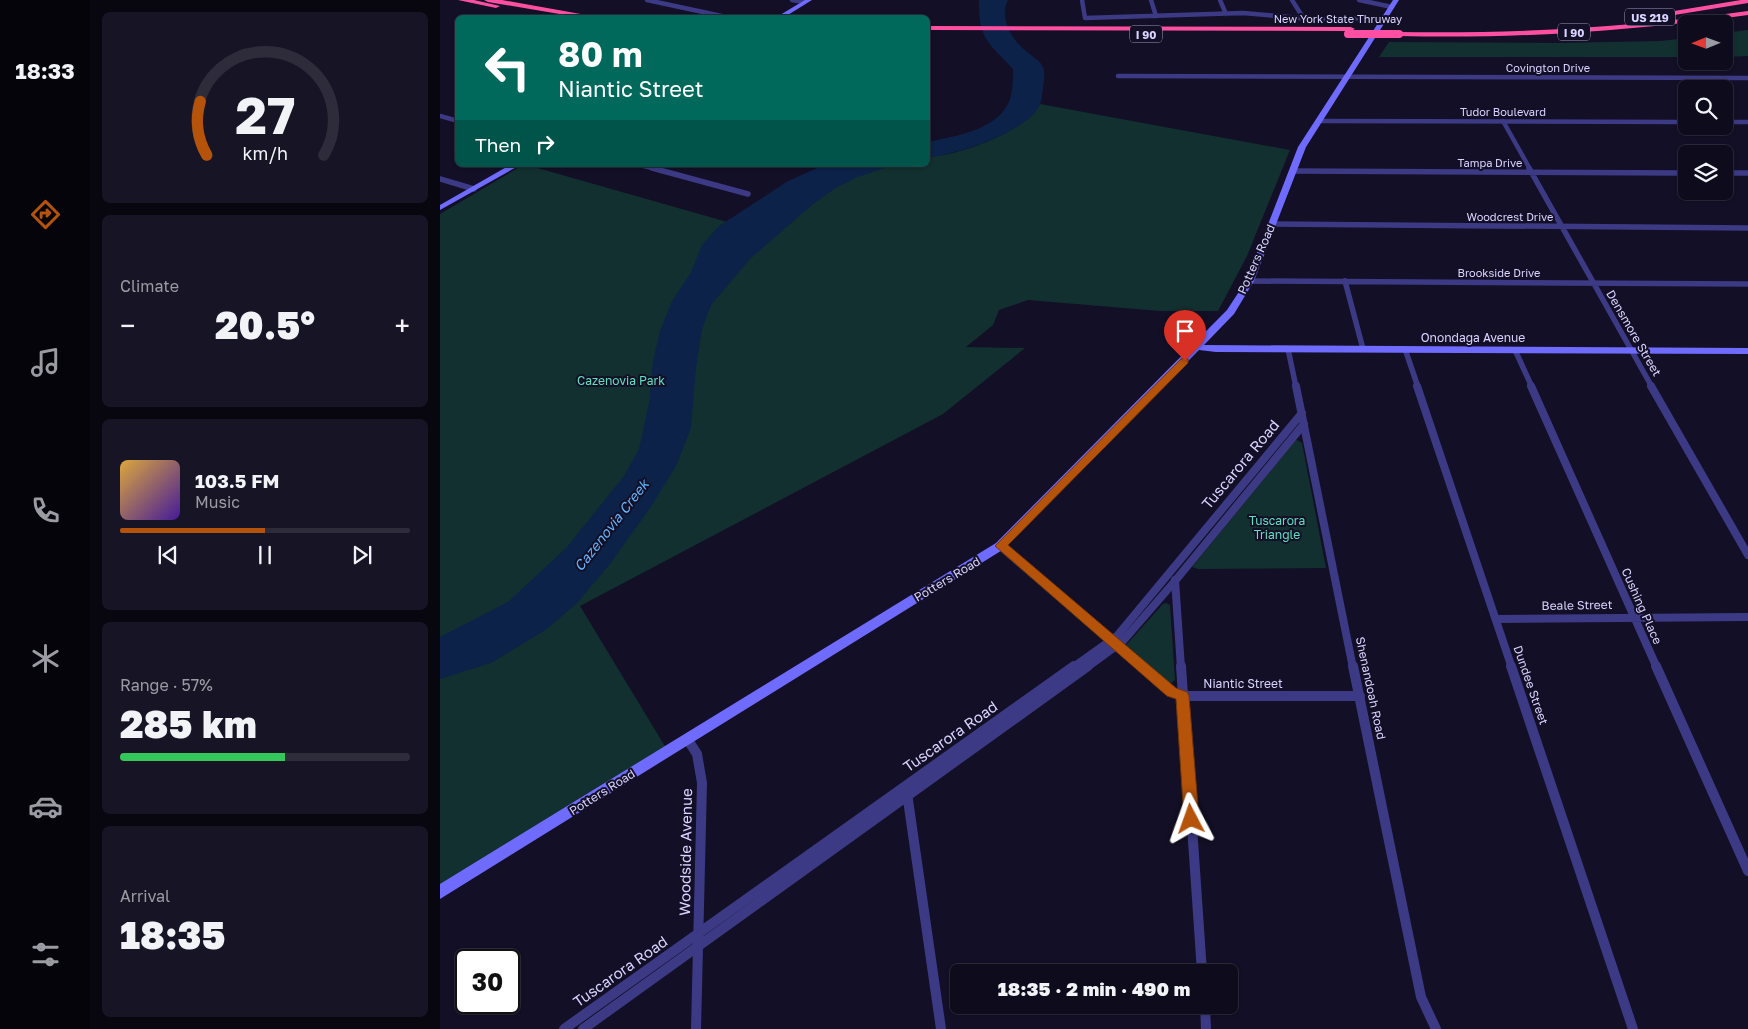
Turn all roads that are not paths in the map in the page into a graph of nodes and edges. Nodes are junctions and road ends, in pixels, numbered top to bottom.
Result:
1 (462, 0) edge
2 (489, 0) edge
3 (647, 0) edge
4 (792, 0) edge
5 (1082, 0) edge
6 (1151, 0) edge
7 (1220, 0) edge
8 (1292, 0) edge
9 (1359, 0) edge
10 (807, 1) edge
11 (1748, 1) edge
12 (1394, 3) edge
13 (1748, 6) edge
14 (1748, 13) edge
15 (1226, 14) junction
16 (542, 15) edge
17 (582, 15) edge
18 (717, 15) edge
19 (783, 15) edge
20 (1156, 16) junction
21 (1384, 18) junction
22 (1304, 19) junction
23 (1746, 22) edge
24 (1733, 24) edge
25 (1587, 26) junction
26 (930, 28) edge
27 (973, 31) junction
28 (930, 33) edge
29 (1656, 33) dead end
30 (1349, 34) junction
31 (1399, 34) junction
32 (1249, 35) joint
33 (1118, 76) dead end
34 (1347, 77) junction
35 (1748, 78) edge
36 (440, 116) edge
37 (455, 120) edge
38 (1319, 121) junction
39 (1503, 121) junction
40 (1678, 122) edge
41 (1733, 122) edge
42 (1748, 122) edge
43 (512, 167) edge
44 (647, 167) edge
45 (1293, 171) junction
46 (1532, 172) junction
47 (1678, 173) edge
48 (1733, 173) edge
49 (1748, 173) edge
50 (440, 179) edge
51 (474, 189) junction
52 (748, 194) dead end
53 (440, 208) edge
54 (1272, 224) junction
55 (1562, 226) junction
56 (1748, 228) edge
57 (1250, 281) junction
58 (1345, 281) junction
59 (1593, 283) junction
60 (1748, 284) edge
61 (1199, 347) junction
62 (1288, 349) junction
63 (1363, 349) junction
64 (1405, 349) junction
65 (1515, 350) junction
66 (1631, 350) junction
67 (1748, 351) edge
68 (1302, 413) junction
69 (1304, 424) junction
70 (1000, 546) junction
71 (1748, 555) edge
72 (1174, 568) junction
73 (1175, 581) junction
74 (1633, 617) junction
75 (1748, 617) edge
76 (1496, 619) junction
77 (1114, 642) junction
78 (1183, 696) junction
79 (1360, 696) junction
80 (688, 740) junction
81 (906, 791) junction
82 (1748, 871) edge
83 (440, 892) edge
84 (698, 934) junction
85 (697, 947) junction
86 (1201, 964) edge
87 (1205, 1014) edge
88 (564, 1029) edge
89 (583, 1029) edge
90 (696, 1029) edge
91 (941, 1029) edge
92 (1206, 1029) edge
93 (1436, 1029) edge
94 (1633, 1029) edge

1 - 16 highway
2 - 17 highway
3 - 18 street
4 - 10 street
5 - 20 street
6 - 20 street
7 - 15 street
8 - 22 street
9 - 12 street
10 - 19 street
11 - 25 highway, US 219
12 - 21 street, Potters Road
13 - 25 highway, New York State Thruway / I 90
14 - 31 highway, New York State Thruway / I 90
15 - 20 street
15 - 22 street
21 - 22 street
21 - 34 street, Potters Road
23 - 24 highway
25 - 31 highway, New York State Thruway / I 90
26 - 27 highway, New York State Thruway / I 90
27 - 28 highway, New York State Thruway / I 90
27 - 30 highway, New York State Thruway / I 90
27 - 32 highway, New York State Thruway / I 90
29 - 31 highway, US 219
30 - 31 highway, US 219, bridge
30 - 32 highway, US 219
33 - 34 street, Covington Drive
34 - 35 street, Covington Drive
34 - 38 street, Potters Road
36 - 37 street
38 - 39 street, Tudor Boulevard
38 - 45 street, Potters Road
39 - 40 street, Tudor Boulevard
39 - 46 street, Densmore Street
41 - 42 street
43 - 51 street
44 - 52 street
45 - 46 street, Tampa Drive
45 - 54 street, Potters Road
46 - 47 street, Tampa Drive
46 - 55 street, Densmore Street
48 - 49 street
50 - 51 street
51 - 53 street
54 - 55 street, Woodcrest Drive
54 - 57 street, Potters Road
55 - 56 street, Woodcrest Drive
55 - 59 street, Densmore Street
57 - 58 street, Brookside Drive
57 - 61 street, Potters Road
58 - 59 street, Brookside Drive
58 - 63 street
59 - 60 street, Brookside Drive
59 - 66 street, Densmore Street
61 - 62 street, Onondaga Avenue
61 - 70 street, Potters Road
62 - 63 street, Onondaga Avenue
62 - 68 street, Shenandoah Road
63 - 64 street, Onondaga Avenue
64 - 65 street, Onondaga Avenue
64 - 76 street, Dundee Street
65 - 66 street, Onondaga Avenue
65 - 74 street, Cushing Place
66 - 67 street, Onondaga Avenue
66 - 71 street, Densmore Street
68 - 69 street, Shenandoah Road
68 - 72 street, Tuscarora Road
69 - 73 street, Tuscarora Road
69 - 79 street, Shenandoah Road
70 - 77 street
70 - 80 street, Potters Road
72 - 73 street
72 - 77 street, Tuscarora Road
73 - 77 street, Tuscarora Road
73 - 78 street
74 - 75 street, Beale Street
74 - 76 street, Beale Street
74 - 82 street, Cushing Place
76 - 94 street, Dundee Street
77 - 78 street
77 - 81 street, Tuscarora Road
78 - 79 street, Niantic Street
78 - 86 street
79 - 93 street, Shenandoah Road
80 - 83 street, Potters Road
80 - 84 street, Woodside Avenue
81 - 84 street, Tuscarora Road
81 - 85 street, Tuscarora Road
81 - 91 street
84 - 85 street, Woodside Avenue
84 - 88 street, Tuscarora Road
85 - 89 street, Tuscarora Road
85 - 90 street, Woodside Avenue
87 - 92 street

